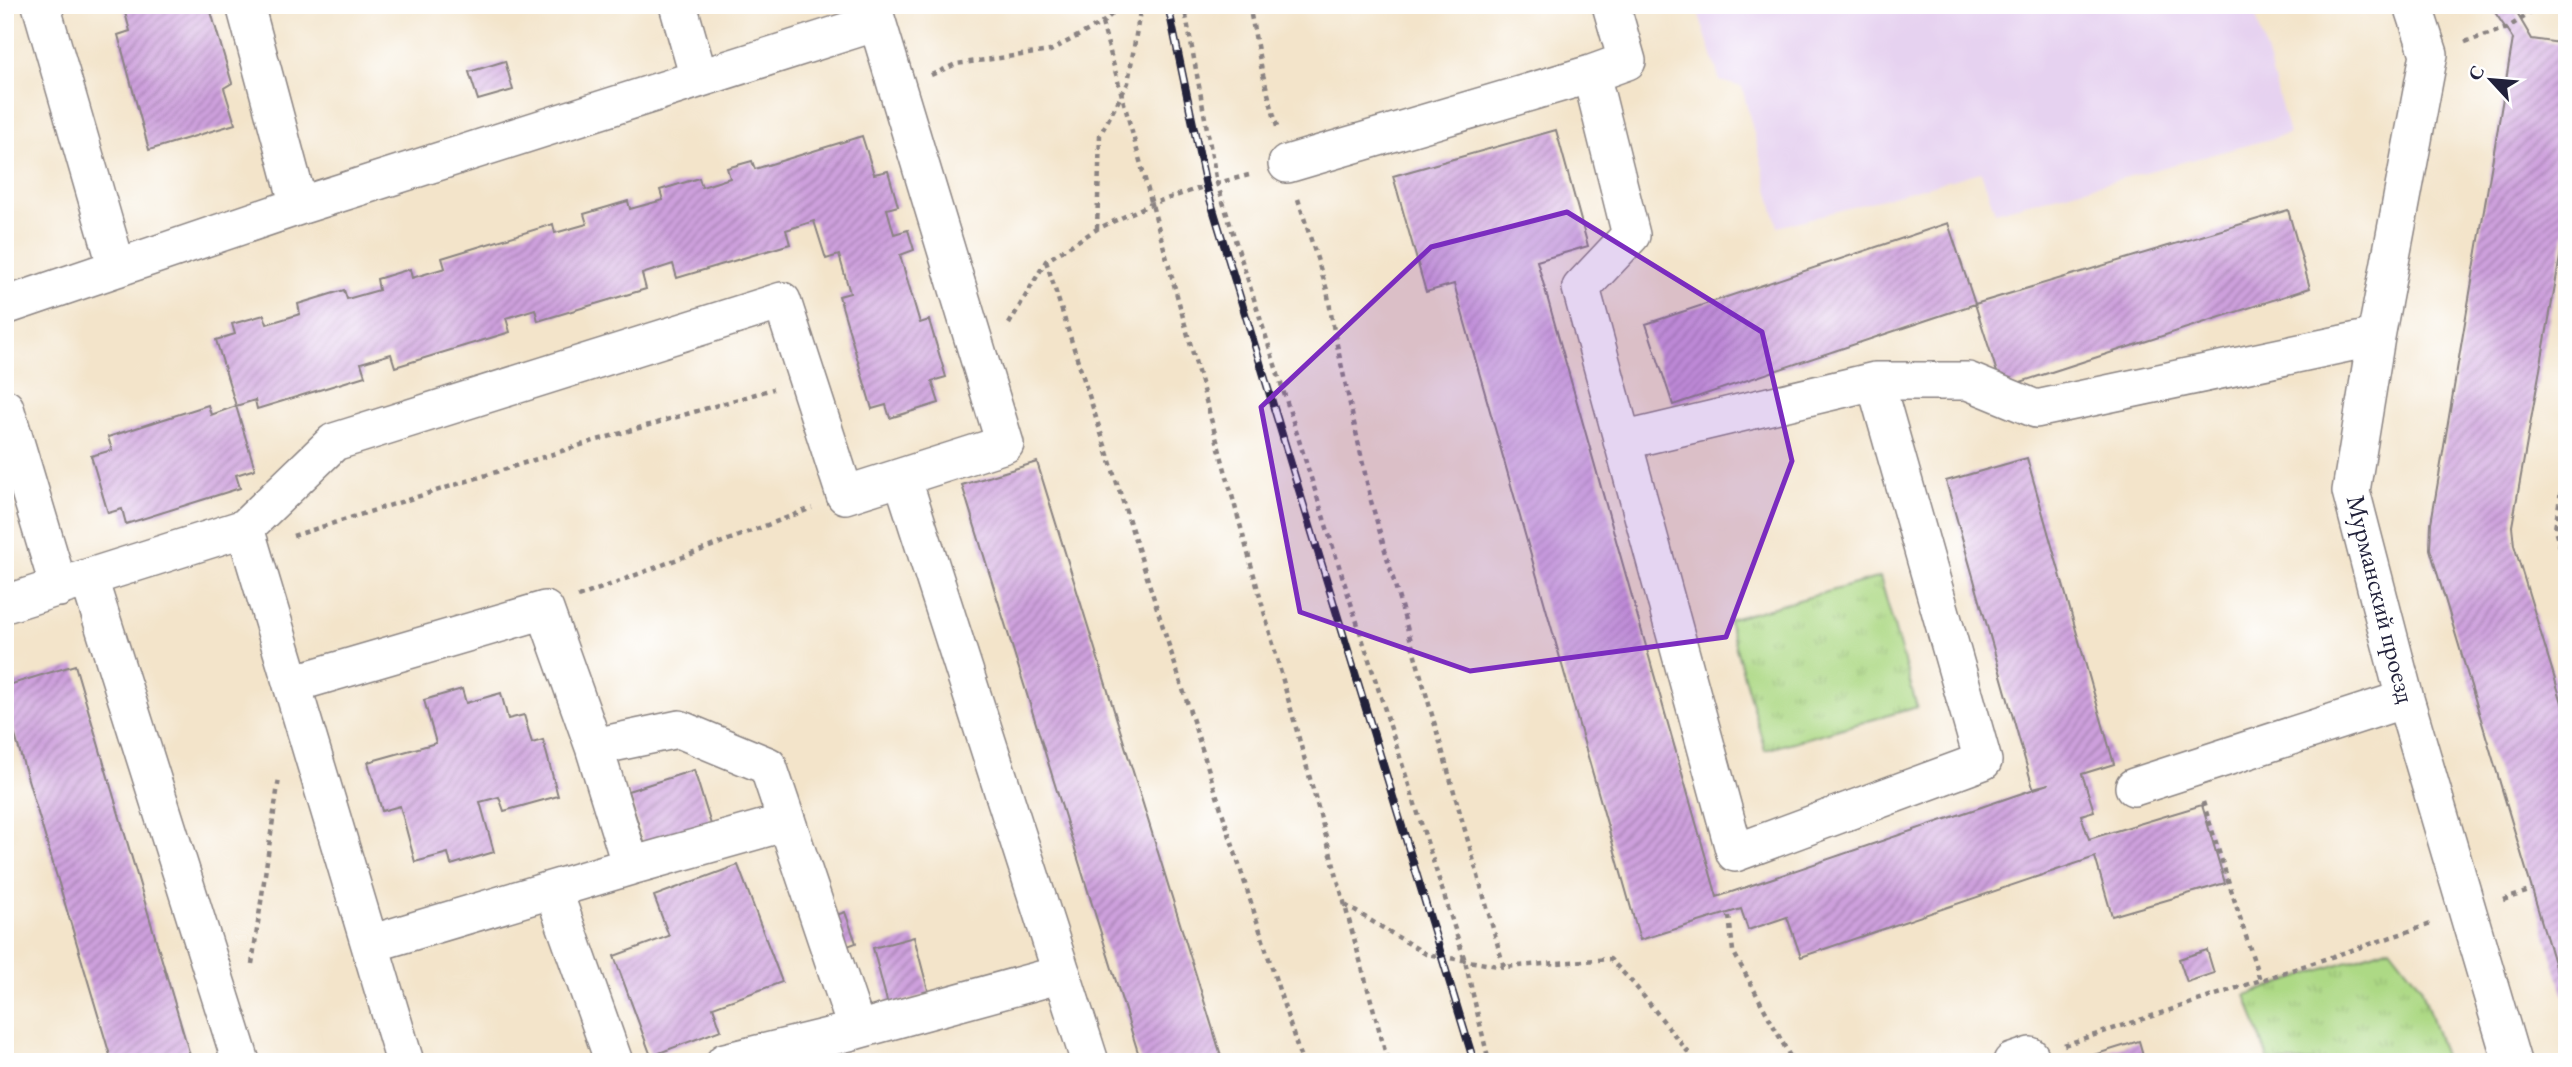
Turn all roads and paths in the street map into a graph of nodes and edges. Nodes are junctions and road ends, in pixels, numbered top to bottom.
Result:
1 (41, 5) edge
2 (245, 5) edge
3 (678, 5) edge
4 (1122, 5) edge
5 (1141, 5) edge
6 (1184, 5) edge
7 (1249, 5) edge
8 (1611, 5) edge
9 (2413, 5) edge
10 (2543, 5) edge
11 (874, 13) edge
12 (1102, 23) junction
13 (2507, 28) dead end
14 (1591, 74) junction
15 (699, 78) junction
16 (898, 90) junction
17 (1121, 95) junction
18 (1287, 164) junction
19 (1217, 183) junction
20 (1151, 204) junction
21 (299, 206) junction
22 (1097, 229) junction
23 (1046, 261) junction
24 (117, 268) junction
25 (5, 306) edge
26 (2376, 337) junction
27 (983, 370) junction
28 (808, 379) junction
29 (1875, 381) junction
30 (5, 408) edge
31 (1622, 441) junction
32 (2567, 453) edge
33 (902, 477) junction
34 (845, 495) junction
35 (248, 539) junction
36 (2567, 572) edge
37 (74, 583) junction
38 (5, 604) edge
39 (545, 610) junction
40 (292, 684) junction
41 (2405, 699) junction
42 (594, 747) junction
43 (2192, 768) junction
44 (280, 772) dead end
45 (2134, 787) dead end
46 (787, 822) junction
47 (631, 866) junction
48 (552, 890) junction
49 (2532, 891) dead end
50 (1344, 904) junction
51 (2468, 912) junction
52 (1729, 916) dead end
53 (370, 944) junction
54 (1465, 961) junction
55 (1504, 967) junction
56 (250, 974) dead end
57 (1062, 974) junction
58 (2260, 980) junction
59 (858, 1030) junction
60 (2025, 1060) edge
61 (241, 1062) edge
62 (405, 1062) edge
63 (614, 1062) edge
64 (725, 1062) edge
65 (1090, 1062) edge
66 (1302, 1062) edge
67 (1388, 1062) edge
68 (1489, 1062) edge
69 (1696, 1062) edge
70 (1793, 1062) edge
71 (2512, 1062) edge

1 - 24 street
2 - 21 street
3 - 15 street
4 - 12 path
5 - 17 path
6 - 19 path
7 - 18 path
8 - 14 street
9 - 26 street, Мурманский проезд
10 - 13 path
11 - 15 street
11 - 16 street
12 - 16 path
12 - 17 path
14 - 18 street
14 - 31 street
15 - 21 street
16 - 27 street
17 - 20 path
17 - 22 path
18 - 19 path
18 - 55 path
19 - 20 path
19 - 54 path
20 - 22 path
20 - 50 path
21 - 24 street
22 - 23 path
23 - 27 path
23 - 66 path
24 - 25 street
26 - 29 street
26 - 41 street, Мурманский проезд
27 - 33 street
28 - 34 street
28 - 35 path
28 - 35 street
29 - 31 street
29 - 31 street
30 - 37 street
32 - 36 path
33 - 34 street
33 - 57 street
34 - 39 path
35 - 37 street
35 - 40 street
37 - 38 street
37 - 61 street
39 - 40 street
39 - 42 street
40 - 53 street
41 - 43 street
41 - 51 street, Мурманский проезд
42 - 46 street
42 - 47 street
43 - 45 street
43 - 58 path
44 - 56 path
46 - 47 street
46 - 59 street
47 - 48 street
48 - 53 street
48 - 63 street
49 - 51 path
50 - 54 path
50 - 67 path
51 - 58 path
51 - 71 street, Мурманский проезд
52 - 70 path
53 - 62 street
54 - 55 path
54 - 68 path
55 - 69 path
57 - 59 street
57 - 65 street
58 - 60 path
59 - 64 street

